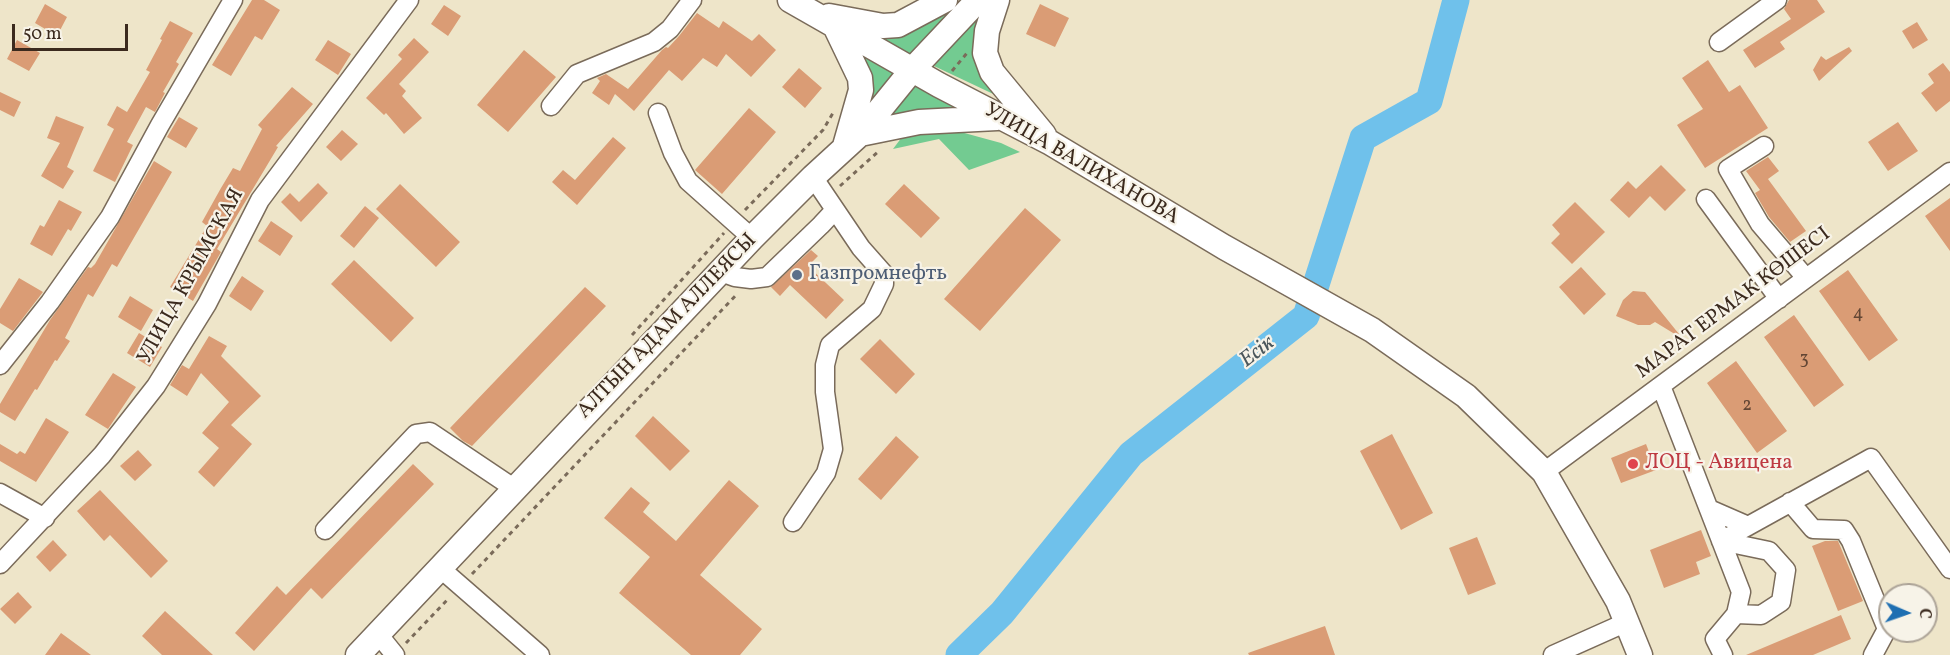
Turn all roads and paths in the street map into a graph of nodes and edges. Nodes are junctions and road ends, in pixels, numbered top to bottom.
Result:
1 (233, 0) edge
2 (409, 0) edge
3 (692, 0) edge
4 (790, 0) edge
5 (945, 0) edge
6 (978, 0) edge
7 (997, 0) edge
8 (1777, 0) edge
9 (827, 21) junction
10 (1719, 42) dead end
11 (970, 50) dead end
12 (912, 70) junction
13 (949, 74) dead end
14 (551, 106) dead end
15 (658, 113) dead end
16 (1000, 118) junction
17 (1049, 142) junction
18 (852, 143) junction
19 (1764, 146) dead end
20 (882, 148) dead end
21 (1950, 172) edge
22 (813, 177) junction
23 (1706, 199) dead end
24 (831, 204) junction
25 (752, 238) junction
26 (721, 272) junction
27 (1806, 278) junction
28 (751, 279) junction
29 (1779, 299) junction
30 (0, 364) edge
31 (1661, 386) junction
32 (1544, 472) junction
33 (515, 489) junction
34 (0, 493) edge
35 (1790, 502) junction
36 (1709, 509) junction
37 (45, 518) junction
38 (793, 522) dead end
39 (1748, 526) junction
40 (325, 530) dead end
41 (1721, 541) junction
42 (0, 564) edge
43 (440, 568) junction
44 (1950, 570) edge
45 (460, 586) junction
46 (1736, 614) junction
47 (1627, 622) junction
48 (378, 634) junction
49 (358, 655) edge
50 (395, 655) edge
51 (540, 655) edge
52 (1553, 655) edge
53 (1640, 655) edge
54 (1723, 655) edge
55 (1873, 655) edge

1 - 30 street
2 - 37 street, УЛИЦА КРЫМСКАЯ
3 - 14 street
4 - 9 main road, УЛИЦА ВАЛИХАНОВА
5 - 9 main road
6 - 12 main road, АЛТЫН АДАМ АЛЛЕЯСЫ
7 - 17 main road
8 - 10 street
9 - 12 main road, УЛИЦА ВАЛИХАНОВА
9 - 18 main road
11 - 13 path
12 - 16 main road, УЛИЦА ВАЛИХАНОВА
12 - 18 main road, АЛТЫН АДАМ АЛЛЕЯСЫ
15 - 25 street
16 - 17 main road, УЛИЦА ВАЛИХАНОВА
16 - 18 main road
17 - 32 main road, УЛИЦА ВАЛИХАНОВА
18 - 22 main road, АЛТЫН АДАМ АЛЛЕЯСЫ
19 - 27 street
20 - 24 path
21 - 27 street, МАРАТ ЕРМАК КӨШЕСІ
22 - 24 street
22 - 25 main road, АЛТЫН АДАМ АЛЛЕЯСЫ
23 - 29 street
24 - 28 street
24 - 38 street
25 - 26 main road, АЛТЫН АДАМ АЛЛЕЯСЫ
26 - 28 street
26 - 33 main road, АЛТЫН АДАМ АЛЛЕЯСЫ
27 - 29 street, МАРАТ ЕРМАК КӨШЕСІ
28 - 45 path
29 - 31 street, МАРАТ ЕРМАК КӨШЕСІ
31 - 32 street, МАРАТ ЕРМАК КӨШЕСІ
31 - 36 street
32 - 47 main road, УЛИЦА ВАЛИХАНОВА
33 - 40 street
33 - 43 main road, АЛТЫН АДАМ АЛЛЕЯСЫ
34 - 37 street
35 - 39 street
35 - 44 street
35 - 55 street
36 - 39 street
36 - 41 street
37 - 42 street, УЛИЦА КРЫМСКАЯ
39 - 41 street
41 - 46 street
41 - 46 street
43 - 45 street
43 - 48 main road, АЛТЫН АДАМ АЛЛЕЯСЫ
45 - 50 path
45 - 51 street
46 - 54 street
47 - 52 street
47 - 53 main road, УЛИЦА ВАЛИХАНОВА
48 - 49 main road, АЛТЫН АДАМ АЛЛЕЯСЫ
48 - 50 street

